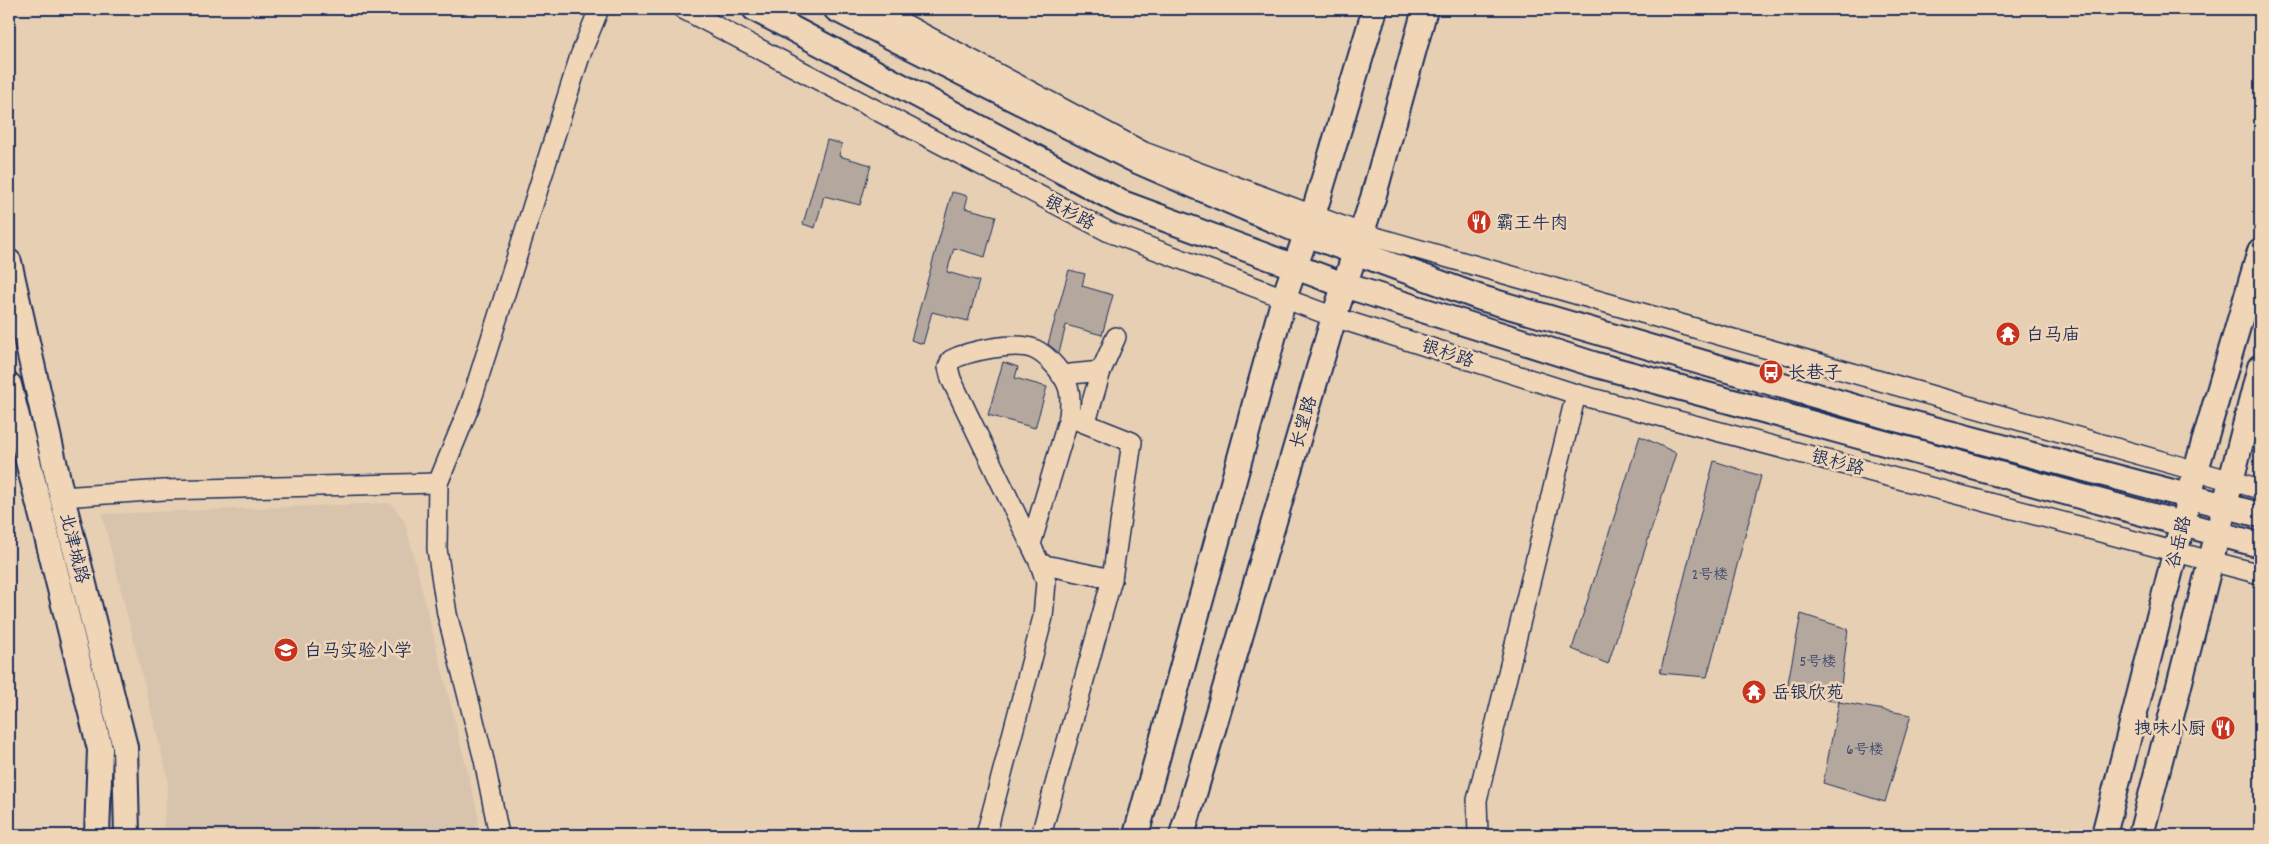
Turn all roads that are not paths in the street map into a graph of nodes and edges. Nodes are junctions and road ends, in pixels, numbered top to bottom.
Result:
1 (599, 9) edge
2 (683, 9) edge
3 (756, 9) edge
4 (836, 9) edge
5 (877, 9) edge
6 (1376, 9) edge
7 (1425, 9) edge
8 (1309, 225) junction
9 (1358, 243) junction
10 (2260, 252) edge
11 (9, 262) edge
12 (1296, 267) junction
13 (1344, 285) junction
14 (1284, 298) junction
15 (1334, 317) junction
16 (1116, 337) dead end
17 (2260, 367) edge
18 (1101, 371) junction
19 (1061, 375) junction
20 (9, 385) edge
21 (1576, 394) junction
22 (1078, 419) junction
23 (2196, 470) junction
24 (2232, 482) junction
25 (438, 483) junction
26 (2260, 489) edge
27 (2190, 495) junction
28 (62, 497) junction
29 (2226, 506) junction
30 (2260, 515) edge
31 (2183, 524) junction
32 (2218, 534) junction
33 (1031, 544) junction
34 (2260, 546) edge
35 (2176, 551) junction
36 (2212, 561) junction
37 (1040, 564) junction
38 (2260, 574) edge
39 (1112, 579) junction
40 (97, 835) edge
41 (127, 835) edge
42 (499, 835) edge
43 (986, 835) edge
44 (1041, 835) edge
45 (1136, 835) edge
46 (1182, 835) edge
47 (1478, 835) edge
48 (2104, 835) edge
49 (2141, 835) edge

1 - 25 street
2 - 14 street, 银杉路
3 - 12 main road, 银杉路
4 - 8 main road
5 - 8 street
6 - 8 main road
7 - 9 main road, 长望路
8 - 9 main road
8 - 12 main road
9 - 13 main road, 长望路
9 - 23 street
9 - 27 main road
10 - 23 main road, 谷岳路
11 - 28 main road, 北津城路
12 - 13 main road, 银杉路
12 - 14 main road
13 - 15 main road, 长望路
13 - 31 main road, 银杉路
14 - 15 street, 银杉路
14 - 45 main road
15 - 21 street, 银杉路
15 - 46 main road, 长望路
16 - 18 street
17 - 24 main road
18 - 19 street
18 - 22 street
19 - 22 street
19 - 33 street
20 - 40 main road, 北津城路
21 - 35 street, 银杉路
21 - 47 street
22 - 33 street
22 - 39 street
23 - 24 street
23 - 27 main road, 谷岳路
24 - 26 street
24 - 29 main road
25 - 28 street
25 - 42 street
27 - 29 main road
27 - 31 main road, 谷岳路
28 - 41 main road, 北津城路
29 - 30 main road
29 - 32 main road
31 - 32 main road, 银杉路
31 - 35 main road, 谷岳路
32 - 34 main road, 银杉路
32 - 36 main road
33 - 37 street
35 - 36 street, 银杉路
35 - 48 main road, 谷岳路
36 - 38 street, 银杉路
36 - 49 main road
37 - 39 street
37 - 43 street
39 - 44 street

